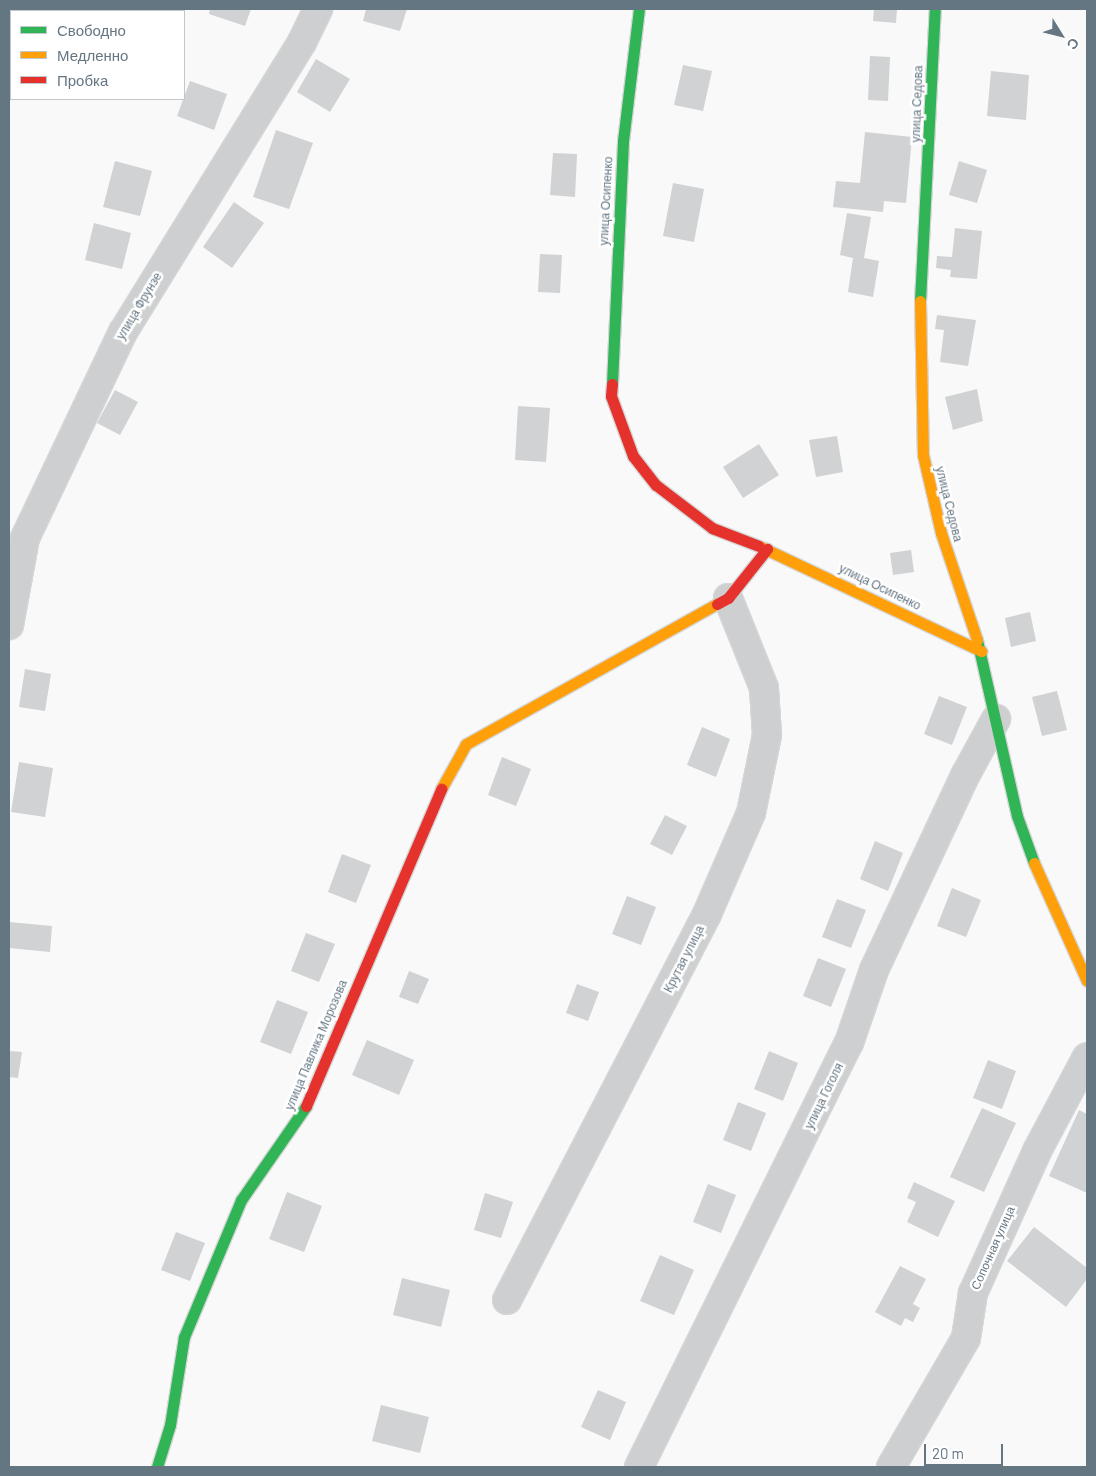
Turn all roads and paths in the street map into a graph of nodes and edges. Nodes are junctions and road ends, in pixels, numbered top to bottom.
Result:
1 (318, 9) edge
2 (639, 9) edge
3 (935, 9) edge
4 (767, 549) junction
5 (728, 598) junction
6 (9, 625) edge
7 (981, 651) junction
8 (996, 719) junction
9 (1087, 981) edge
10 (1087, 1057) edge
11 (507, 1300) dead end
12 (157, 1467) edge
13 (639, 1467) edge
14 (891, 1467) edge

1 - 6 street, улица Фрунзе
2 - 4 street, улица Осипенко
3 - 7 street, улица Седова
4 - 5 street
4 - 7 street, улица Осипенко
5 - 11 street, Крутая улица
5 - 12 street, улица Павлика Морозова
7 - 8 street, улица Седова
8 - 9 street, улица Седова
8 - 13 street, улица Гоголя
10 - 14 street, Сопочная улица

